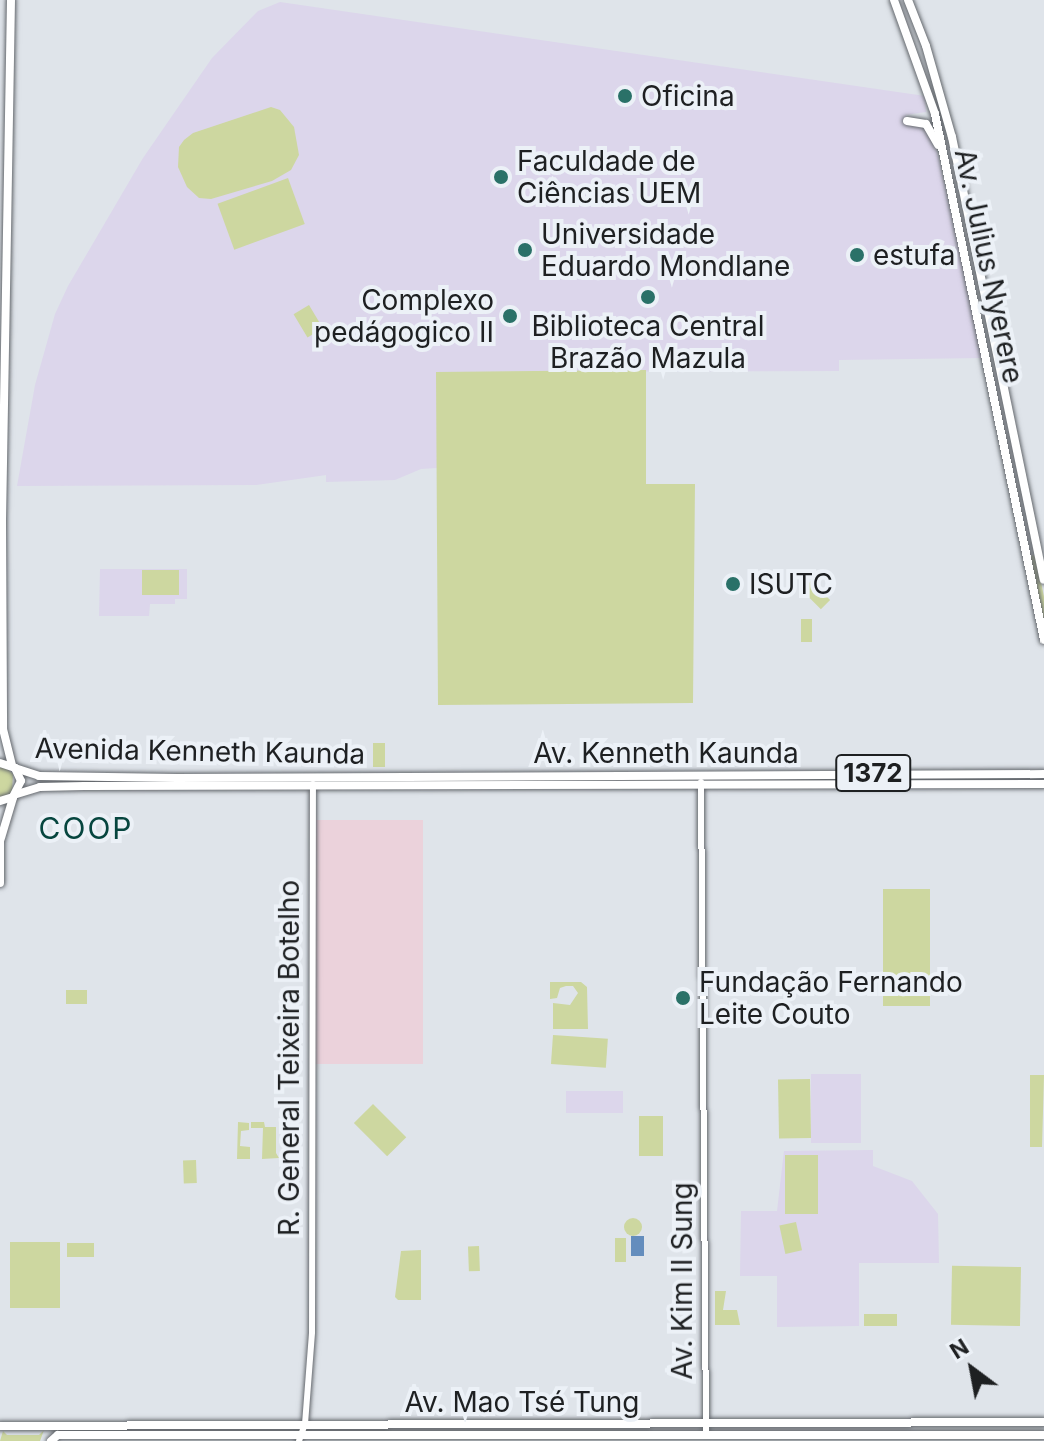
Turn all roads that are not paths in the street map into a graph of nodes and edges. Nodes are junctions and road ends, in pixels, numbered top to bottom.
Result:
1 (11, 0) edge
2 (894, 0) edge
3 (908, 0) edge
4 (907, 121) dead end
5 (943, 152) junction
6 (1044, 580) edge
7 (1044, 640) edge
8 (3, 729) junction
9 (0, 739) edge
10 (0, 763) edge
11 (14, 767) junction
12 (1044, 774) edge
13 (701, 779) junction
14 (384, 781) junction
15 (313, 784) junction
16 (1044, 784) edge
17 (15, 795) junction
18 (0, 801) edge
19 (0, 838) edge
20 (0, 883) edge
21 (1044, 1422) edge
22 (305, 1424) junction
23 (501, 1424) junction
24 (706, 1424) junction
25 (0, 1426) edge
26 (706, 1435) junction
27 (1044, 1435) edge
28 (299, 1438) edge
29 (501, 1438) edge
30 (52, 1439) edge

1 - 8 main road
2 - 5 main road, Av. Julius Nyerere
3 - 6 main road, Av. Julius Nyerere
4 - 5 main road
5 - 7 main road, Av. Julius Nyerere
8 - 9 main road
8 - 11 main road
10 - 11 main road, Avenida Kenneth Kaunda
11 - 14 main road, Avenida Kenneth Kaunda
11 - 17 main road
12 - 13 main road, Av. Kenneth Kaunda / 1372
13 - 14 main road, Av. Kenneth Kaunda / 1372
13 - 14 main road, Av. Kenneth Kaunda
13 - 16 main road, 1372
13 - 24 street, Av. Kim II Sung
14 - 15 main road, Avenida Kenneth Kaunda
15 - 17 main road, Avenida Kenneth Kaunda
15 - 22 street, R. General Teixeira Botelho
17 - 18 main road, Avenida Kenneth Kaunda
17 - 19 main road
19 - 20 main road
21 - 24 main road, Av. Mao Tsé Tung
22 - 23 main road, Av. Mao Tsé Tung
22 - 25 main road, Av. Mao Tsé Tung
22 - 28 street
23 - 24 main road, Av. Mao Tsé Tung
23 - 29 street
24 - 26 street, Av. Kim II Sung
26 - 27 main road, Av. Mao Tsé Tung
26 - 29 main road, Av. Mao Tsé Tung
28 - 29 main road, Av. Mao Tsé Tung
28 - 30 main road, Av. Mao Tsé Tung

